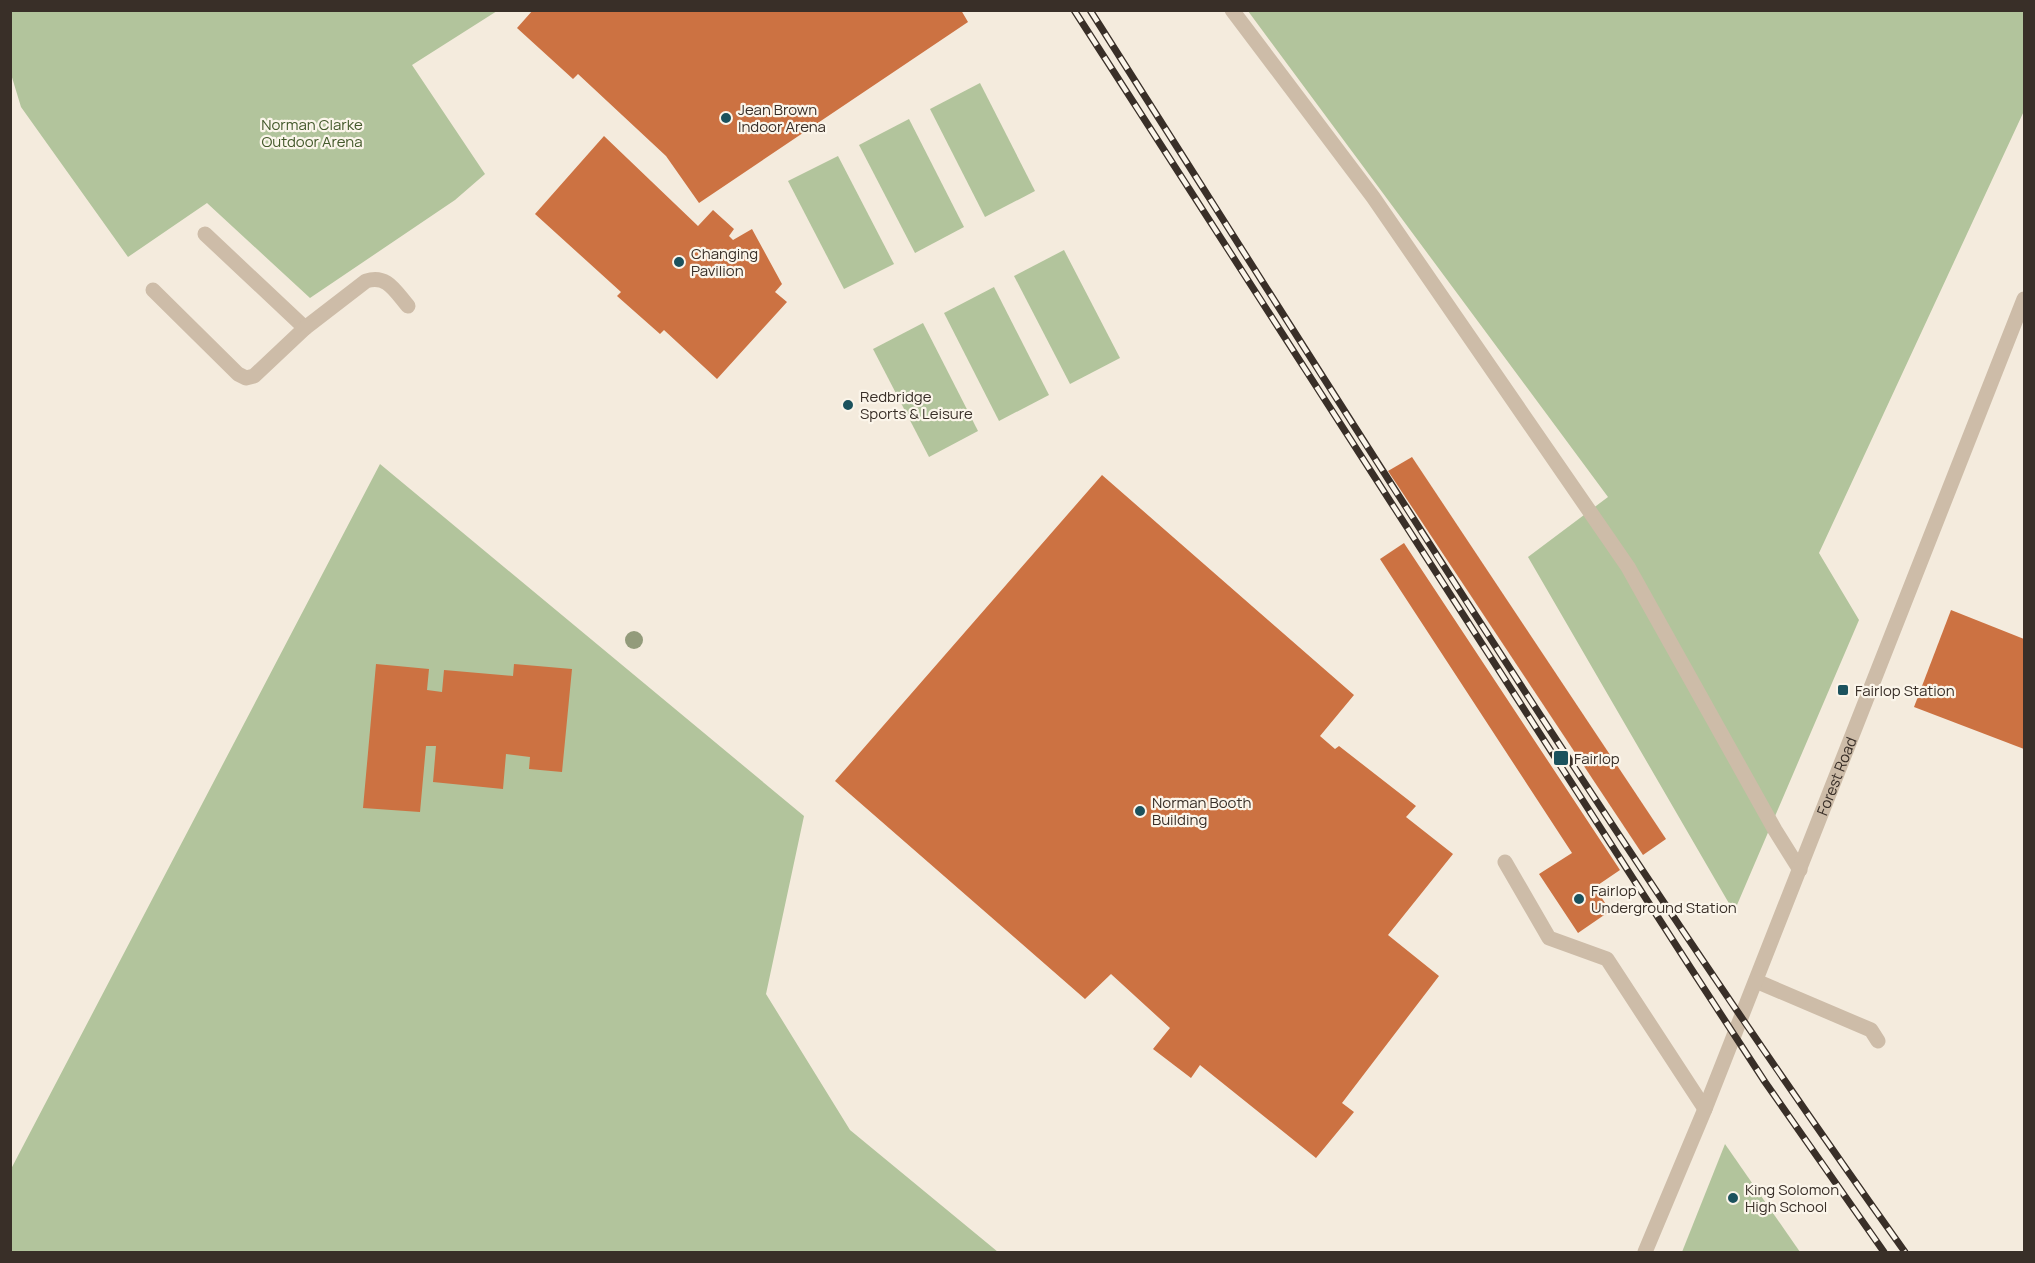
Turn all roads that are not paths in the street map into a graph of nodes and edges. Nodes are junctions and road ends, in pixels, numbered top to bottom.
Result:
1 (1232, 10) edge
2 (205, 234) dead end
3 (153, 290) dead end
4 (2025, 299) edge
5 (408, 306) dead end
6 (305, 328) junction
7 (1505, 862) dead end
8 (1800, 870) junction
9 (1756, 981) junction
10 (1878, 1041) dead end
11 (1705, 1109) junction
12 (1645, 1252) edge

1 - 8 street
2 - 6 street
3 - 6 street
4 - 8 street, Forest Road
5 - 6 street
7 - 11 street
8 - 9 street, Forest Road
9 - 10 street
9 - 11 street, Forest Road
11 - 12 street, Forest Road

